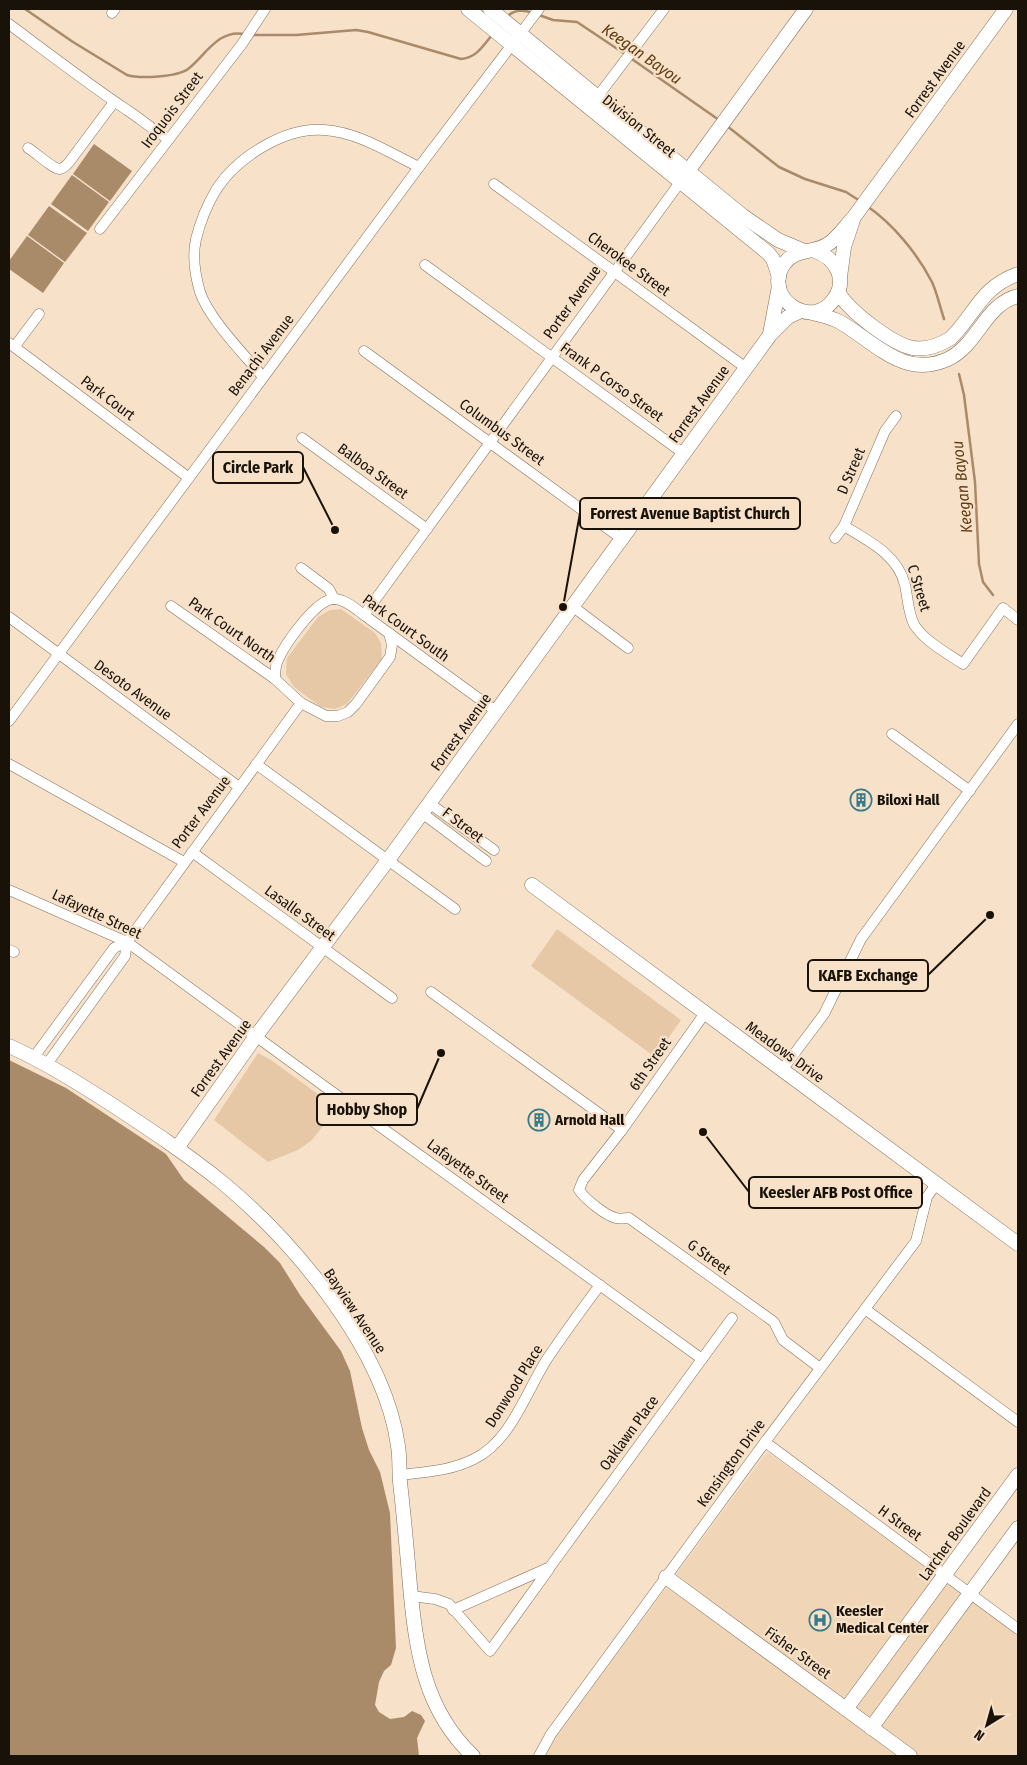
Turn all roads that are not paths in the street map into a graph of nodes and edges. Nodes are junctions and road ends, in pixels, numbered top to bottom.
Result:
1 (265, 9) edge
2 (468, 9) edge
3 (539, 9) edge
4 (664, 9) edge
5 (806, 9) edge
6 (1006, 9) edge
7 (510, 21) edge
8 (9, 24) edge
9 (507, 41) junction
10 (598, 96) junction
11 (114, 102) junction
12 (169, 139) junction
13 (28, 148) dead end
14 (419, 167) junction
15 (685, 176) junction
16 (494, 184) dead end
17 (861, 207) junction
18 (100, 229) dead end
19 (810, 251) junction
20 (425, 265) dead end
21 (615, 272) junction
22 (1018, 274) edge
23 (840, 277) junction
24 (779, 281) junction
25 (838, 292) junction
26 (1018, 296) edge
27 (804, 311) junction
28 (39, 314) dead end
29 (770, 335) junction
30 (12, 345) edge
31 (364, 351) dead end
32 (552, 357) junction
33 (746, 368) junction
34 (263, 377) junction
35 (896, 416) dead end
36 (302, 438) dead end
37 (490, 442) junction
38 (683, 453) junction
39 (189, 478) junction
40 (844, 526) junction
41 (427, 529) junction
42 (835, 538) dead end
43 (622, 539) junction
44 (301, 568) dead end
45 (334, 599) junction
46 (171, 606) dead end
47 (572, 606) junction
48 (364, 615) junction
49 (9, 617) edge
50 (1018, 620) edge
51 (388, 633) junction
52 (628, 648) dead end
53 (59, 654) junction
54 (275, 679) junction
55 (301, 703) junction
56 (496, 711) junction
57 (9, 721) edge
58 (1018, 724) edge
59 (892, 734) dead end
60 (9, 764) edge
61 (256, 764) junction
62 (239, 787) junction
63 (970, 791) junction
64 (425, 808) junction
65 (494, 850) dead end
66 (192, 852) junction
67 (388, 860) junction
68 (486, 861) dead end
69 (184, 862) junction
70 (532, 885) dead end
71 (9, 890) edge
72 (455, 909) dead end
73 (127, 942) junction
74 (322, 948) junction
75 (432, 992) dead end
76 (392, 998) dead end
77 (705, 1013) junction
78 (256, 1036) junction
79 (9, 1046) edge
80 (34, 1057) junction
81 (46, 1064) junction
82 (782, 1070) junction
83 (622, 1130) junction
84 (177, 1148) junction
85 (583, 1180) joint
86 (936, 1184) junction
87 (1018, 1244) edge
88 (600, 1285) junction
89 (865, 1309) junction
90 (732, 1318) dead end
91 (702, 1359) junction
92 (820, 1368) junction
93 (1018, 1422) edge
94 (765, 1442) junction
95 (400, 1475) junction
96 (1018, 1475) edge
97 (1018, 1528) edge
98 (550, 1567) junction
99 (945, 1575) junction
100 (666, 1577) junction
101 (970, 1594) junction
102 (411, 1596) junction
103 (453, 1610) junction
104 (1018, 1629) edge
105 (846, 1709) junction
106 (871, 1728) junction
107 (473, 1756) edge
108 (539, 1756) edge
109 (910, 1756) edge

1 - 12 street, Iroquois Street
2 - 9 street, Division Street
3 - 7 street, Benachi Avenue
4 - 10 street
5 - 15 street, Porter Avenue
6 - 17 street, Forrest Avenue
7 - 9 street, Benachi Avenue
7 - 10 street, Division Street
8 - 11 street
9 - 14 street, Benachi Avenue
9 - 15 street, Division Street
10 - 15 street, Division Street
11 - 12 street
11 - 13 street
12 - 18 street, Iroquois Street
14 - 34 street, Benachi Avenue
14 - 34 street
15 - 19 street, Division Street
15 - 21 street, Porter Avenue
15 - 24 street, Division Street
16 - 21 street, Cherokee Street
17 - 19 street, Forrest Avenue
17 - 23 street, Forrest Avenue
19 - 23 street
19 - 24 street
20 - 32 street, Frank P Corso Street
21 - 32 street, Porter Avenue
21 - 33 street, Cherokee Street
22 - 25 street
23 - 25 street
24 - 27 street
24 - 29 street, Forrest Avenue
25 - 27 street
26 - 27 street
27 - 29 street, Forrest Avenue
28 - 30 street
29 - 33 street, Forrest Avenue
30 - 39 street, Park Court
31 - 37 street, Columbus Street
32 - 37 street, Porter Avenue
32 - 38 street, Frank P Corso Street
33 - 38 street, Forrest Avenue
34 - 39 street, Benachi Avenue
35 - 40 street, D Street
36 - 41 street, Balboa Street
37 - 41 street, Porter Avenue
37 - 43 street, Columbus Street
38 - 43 street, Forrest Avenue
39 - 53 street, Benachi Avenue
40 - 42 street, D Street
40 - 50 street, C Street
41 - 48 street, Porter Avenue
43 - 47 street, Forrest Avenue
44 - 45 street, Park Court South
45 - 48 street, Park Court South
45 - 54 street, Park Court North
46 - 54 street, Park Court North
47 - 52 street
47 - 56 street, Forrest Avenue
48 - 51 street, Park Court South
49 - 53 street, Desoto Avenue
51 - 55 street, Park Court North
51 - 56 street, Park Court South
53 - 57 street, Benachi Avenue
53 - 62 street, Desoto Avenue
54 - 55 street, Park Court North
55 - 61 street, Porter Avenue
56 - 64 street, Forrest Avenue
58 - 63 street
59 - 63 street
60 - 69 street
61 - 62 street, Porter Avenue
61 - 67 street
62 - 66 street, Porter Avenue
63 - 82 street
64 - 65 street, F Street
64 - 67 street, Forrest Avenue
64 - 68 street, F Street
66 - 69 street, Porter Avenue
66 - 74 street, Lasalle Street
67 - 72 street
67 - 74 street, Forrest Avenue
69 - 73 street, Porter Avenue
70 - 77 street, Meadows Drive
71 - 73 street, Lafayette Street
73 - 78 street, Lafayette Street
73 - 80 street, Porter Avenue
73 - 81 street, Porter Avenue
74 - 76 street, Lasalle Street
74 - 78 street, Forrest Avenue
75 - 83 street
77 - 82 street, Meadows Drive
77 - 83 street, 6th Street
78 - 84 street, Forrest Avenue
78 - 88 street, Lafayette Street
79 - 80 street, Bayview Avenue
80 - 81 street, Bayview Avenue
81 - 84 street, Bayview Avenue
82 - 86 street, Meadows Drive
83 - 85 street, 6th Street
84 - 95 street, Bayview Avenue
85 - 92 street, G Street
86 - 87 street, Meadows Drive
86 - 89 street, Kensington Drive
88 - 91 street, Lafayette Street
88 - 95 street, Donwood Place
89 - 92 street, Kensington Drive
89 - 93 street
90 - 91 street, Oaklawn Place
91 - 98 street, Oaklawn Place
92 - 94 street, Kensington Drive
94 - 99 street, H Street
94 - 100 street, Kensington Drive
95 - 102 street, Bayview Avenue
96 - 99 street, Larcher Boulevard
97 - 101 street
98 - 103 street, Oaklawn Place
98 - 103 street, Oaklawn Place
99 - 101 street, H Street
99 - 105 street, Larcher Boulevard
100 - 105 street, Fisher Street
100 - 108 street, Kensington Drive
101 - 104 street, H Street
101 - 106 street
102 - 103 street, Oaklawn Place
102 - 107 street, Bayview Avenue
105 - 106 street, Fisher Street
106 - 109 street, Fisher Street

